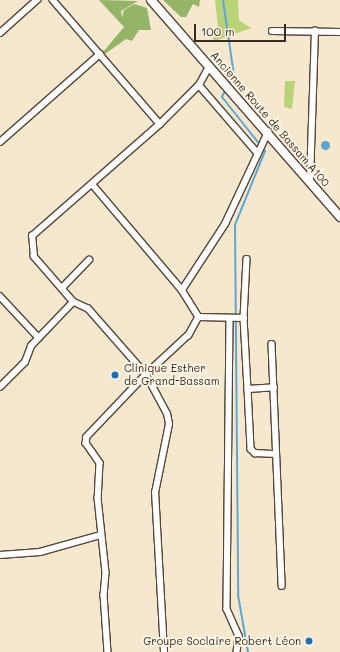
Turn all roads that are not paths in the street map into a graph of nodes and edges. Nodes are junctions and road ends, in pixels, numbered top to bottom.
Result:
1 (37, 0) edge
2 (53, 0) edge
3 (151, 0) edge
4 (272, 31) dead end
5 (315, 32) junction
6 (340, 32) edge
7 (0, 33) edge
8 (100, 54) junction
9 (209, 67) junction
10 (200, 85) junction
11 (160, 124) junction
12 (268, 132) junction
13 (0, 142) edge
14 (256, 151) junction
15 (310, 181) junction
16 (93, 185) junction
17 (340, 217) edge
18 (247, 259) dead end
19 (89, 260) dead end
20 (62, 288) junction
21 (182, 290) junction
22 (0, 296) edge
23 (73, 302) junction
24 (199, 318) junction
25 (244, 318) junction
26 (230, 319) junction
27 (39, 338) junction
28 (272, 344) dead end
29 (146, 374) junction
30 (0, 387) edge
31 (274, 387) junction
32 (248, 388) junction
33 (276, 454) junction
34 (101, 535) junction
35 (0, 555) edge
36 (282, 586) dead end
37 (108, 652) edge
38 (164, 652) edge
39 (237, 652) edge

1 - 7 street
2 - 8 street
3 - 9 main road, Ancienne Route de Bassam A100
4 - 5 street
5 - 6 street
5 - 15 street
8 - 11 street
8 - 13 street
9 - 10 street
9 - 12 main road, Ancienne Route de Bassam A100
10 - 11 street
10 - 14 street
11 - 16 street
12 - 14 street
12 - 15 main road, Ancienne Route de Bassam A100
14 - 21 street
15 - 17 main road, Ancienne Route de Bassam A100
16 - 20 street
16 - 21 street
18 - 25 street
19 - 20 street
20 - 23 street
21 - 24 street
22 - 27 street
23 - 27 street
23 - 29 street
24 - 26 street
24 - 29 street
25 - 26 street
25 - 32 street
26 - 39 street
27 - 30 street
28 - 31 street
29 - 34 street
29 - 38 street
31 - 32 street
31 - 33 street
32 - 33 street
33 - 36 street
34 - 35 street
34 - 37 street

